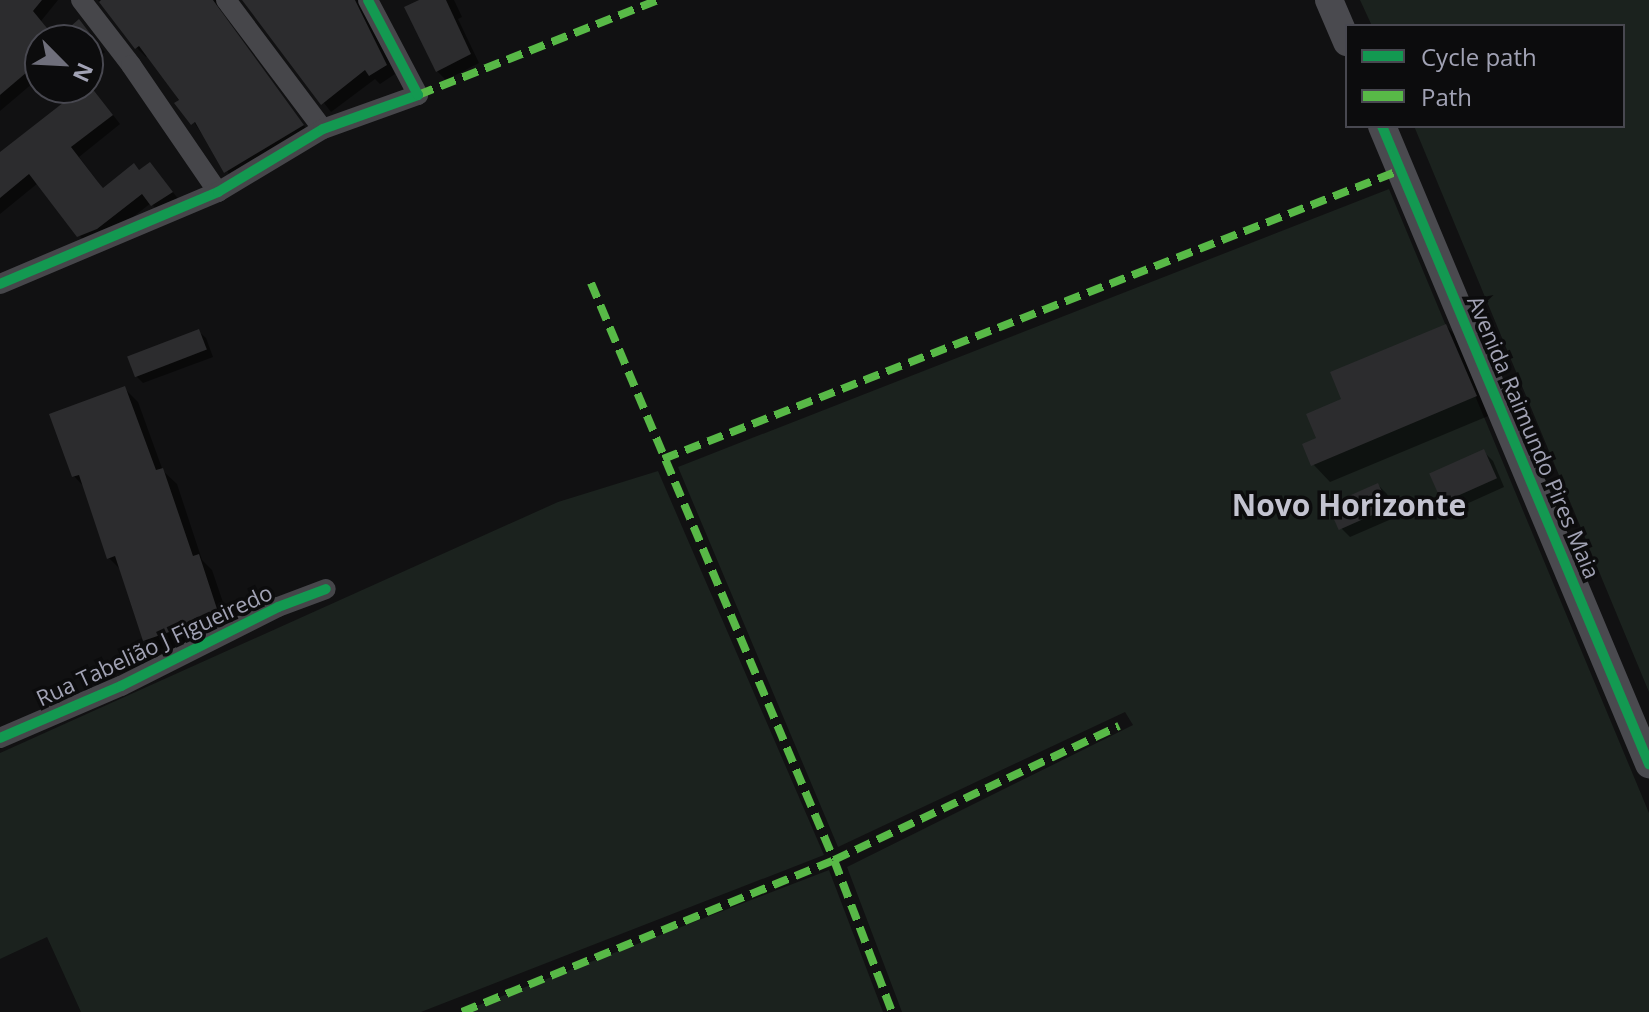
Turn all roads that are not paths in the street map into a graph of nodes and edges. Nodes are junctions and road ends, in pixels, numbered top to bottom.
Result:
1 (81, 0) edge
2 (226, 0) edge
3 (368, 0) edge
4 (1329, 0) edge
5 (1345, 37) edge
6 (1383, 128) edge
7 (323, 129) junction
8 (218, 192) junction
9 (0, 284) edge
10 (326, 589) dead end
11 (0, 738) edge
12 (1649, 764) edge

1 - 8 street
2 - 7 street
3 - 7 street
4 - 5 street
6 - 12 street, Avenida Raimundo Pires Maia
7 - 8 street
8 - 9 street
10 - 11 street, Rua Tabelião J Figueiredo

